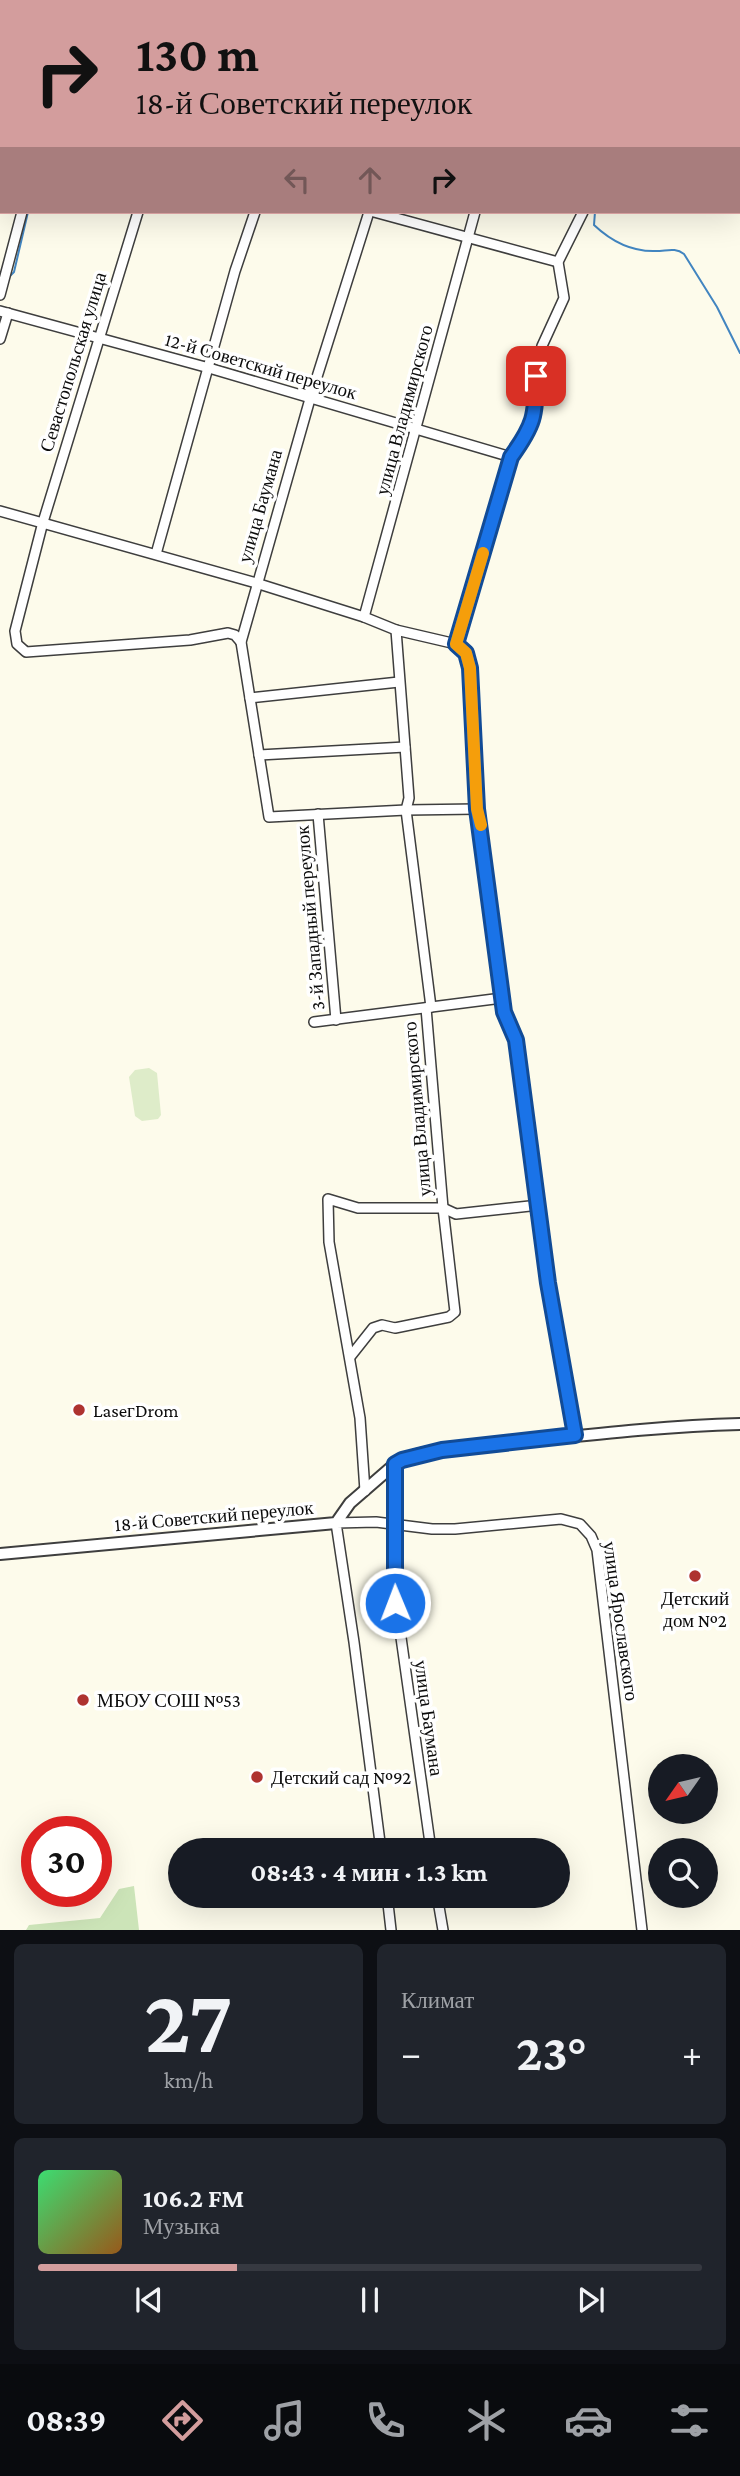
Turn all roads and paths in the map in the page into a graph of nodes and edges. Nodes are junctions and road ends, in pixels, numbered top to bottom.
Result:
1 (21, 214) edge
2 (137, 214) edge
3 (254, 214) edge
4 (368, 214) edge
5 (381, 214) edge
6 (474, 214) edge
7 (582, 214) edge
8 (468, 238) junction
9 (558, 262) junction
10 (0, 295) edge
11 (4, 312) edge
12 (99, 337) junction
13 (0, 339) edge
14 (209, 369) junction
15 (310, 399) junction
16 (418, 429) junction
17 (511, 457) junction
18 (0, 511) edge
19 (43, 522) junction
20 (156, 554) junction
21 (256, 583) junction
22 (364, 617) junction
23 (396, 630) junction
24 (241, 642) junction
25 (456, 644) junction
26 (399, 682) junction
27 (250, 698) junction
28 (405, 747) junction
29 (259, 755) junction
30 (477, 809) junction
31 (406, 810) junction
32 (318, 814) junction
33 (502, 998) junction
34 (428, 1007) junction
35 (336, 1020) junction
36 (314, 1022) dead end
37 (539, 1205) junction
38 (443, 1208) junction
39 (350, 1357) junction
40 (740, 1424) edge
41 (575, 1435) junction
42 (395, 1464) junction
43 (365, 1491) junction
44 (336, 1523) junction
45 (395, 1525) junction
46 (0, 1554) edge
47 (379, 1838) edge
48 (429, 1838) edge
49 (388, 1908) edge
50 (440, 1908) edge
51 (391, 1930) edge
52 (443, 1930) edge
53 (642, 1930) edge

1 - 10 street
2 - 12 street, Севастопольская улица
3 - 14 street
4 - 15 street, улица Баумана
5 - 8 street
6 - 8 street, улица Владимирского
7 - 9 street
8 - 9 street
8 - 16 street, улица Владимирского
9 - 17 street
11 - 12 street, 12-й Советский переулок
11 - 13 street
12 - 14 street, 12-й Советский переулок
12 - 19 street, Севастопольская улица
14 - 15 street, 12-й Советский переулок
14 - 20 street
15 - 16 street, 12-й Советский переулок
15 - 21 street, улица Баумана
16 - 17 street, 12-й Советский переулок
16 - 22 street, улица Владимирского
17 - 25 street
18 - 19 street
19 - 20 street
19 - 24 street, Севастопольская улица
20 - 21 street
21 - 22 street
21 - 24 street, улица Баумана
22 - 23 street
23 - 25 street
23 - 26 street, улица Владимирского
24 - 27 street, улица Баумана
25 - 30 street
26 - 27 street
26 - 28 street, улица Владимирского
27 - 29 street, улица Баумана
28 - 29 street
28 - 31 street, улица Владимирского
29 - 32 street, улица Баумана
30 - 31 street
30 - 33 street
31 - 32 street
31 - 34 street, улица Владимирского
32 - 35 street, 3-й Западный переулок
33 - 34 street, улица Владимирского
33 - 37 street
34 - 35 street, улица Владимирского
34 - 38 street, улица Владимирского
35 - 36 street, улица Владимирского
37 - 38 street, улица Владимирского
37 - 41 street
38 - 39 street, улица Владимирского
38 - 39 street, улица Владимирского
39 - 43 street
40 - 41 street, 18-й Советский переулок
41 - 42 street, 18-й Советский переулок
42 - 43 street, 18-й Советский переулок
42 - 45 street, улица Баумана
43 - 44 street, 18-й Советский переулок
44 - 45 street, улица Ярославского
44 - 46 street, 18-й Советский переулок
44 - 47 street
45 - 48 street, улица Баумана
45 - 53 street, улица Ярославского
49 - 51 street
50 - 52 street

